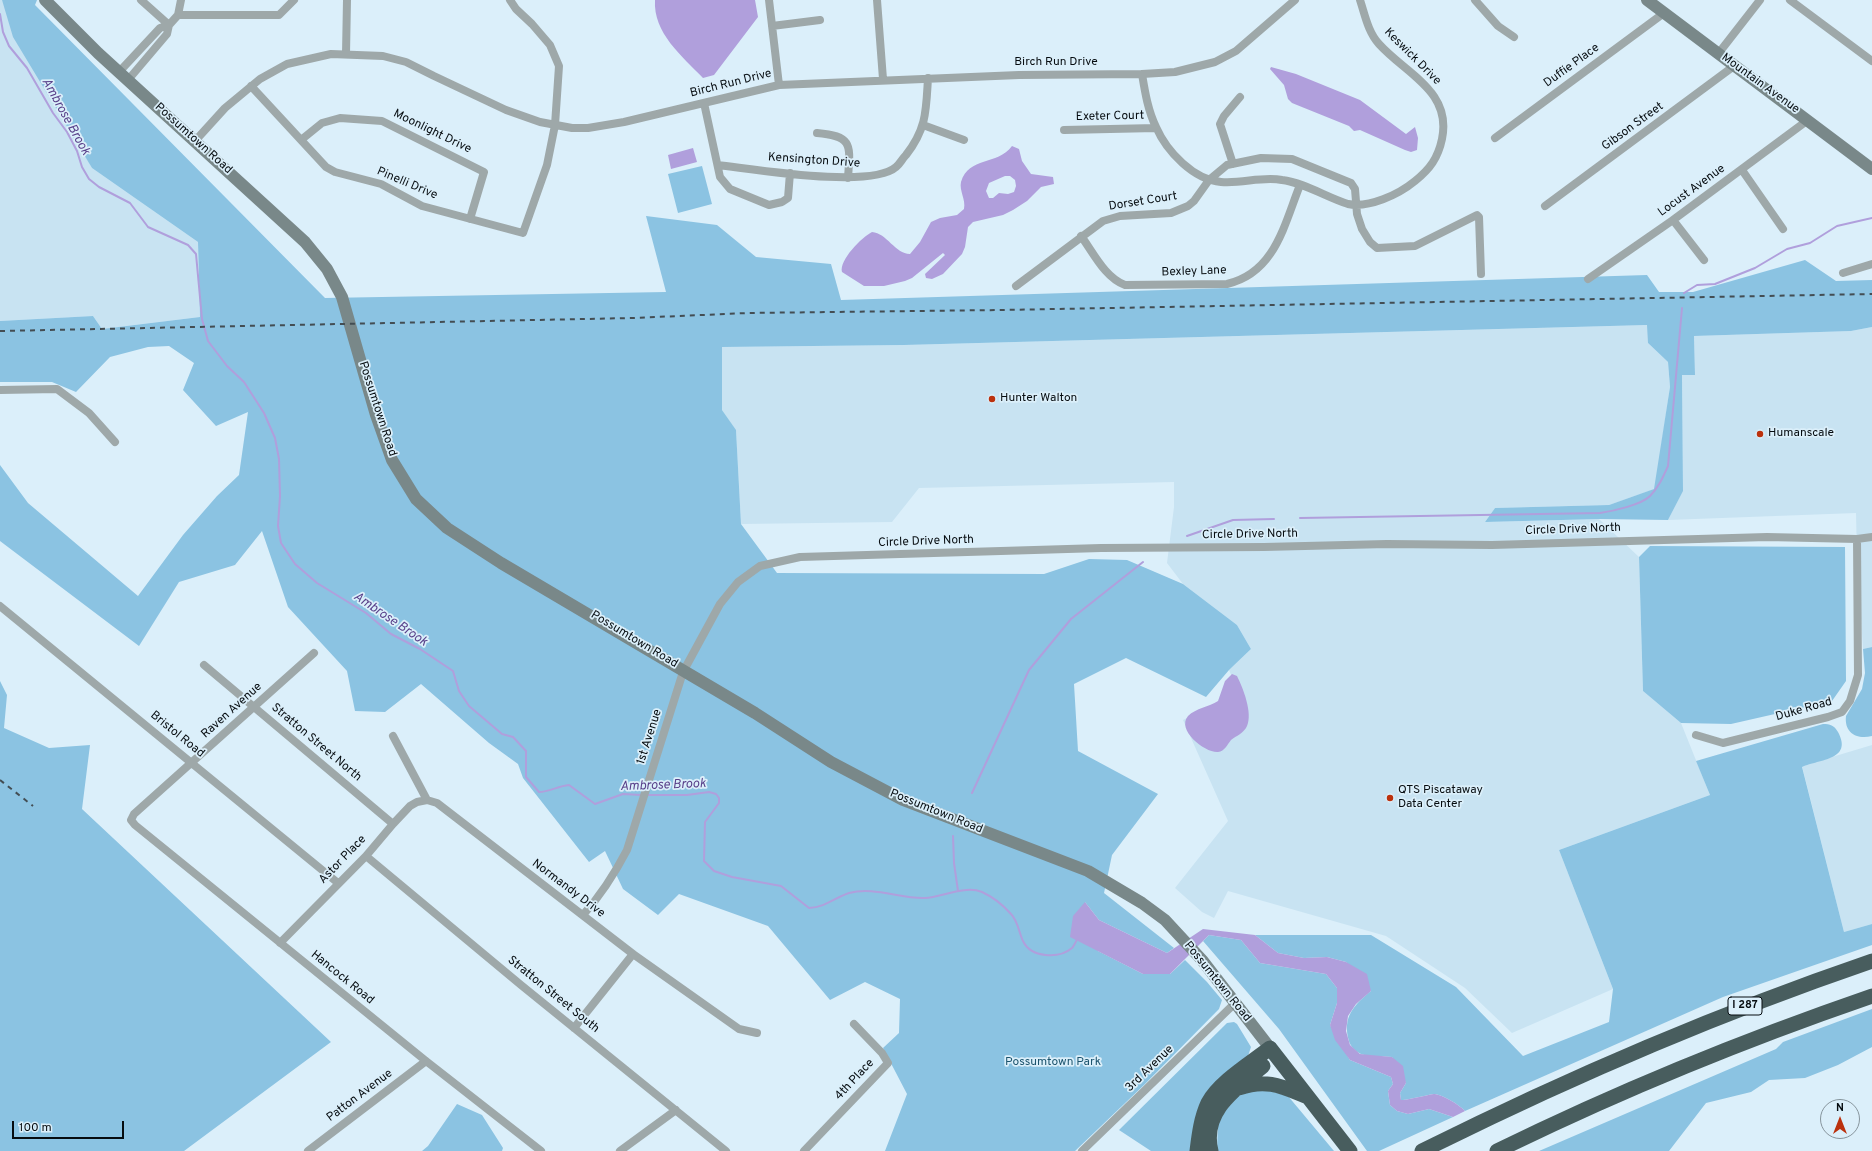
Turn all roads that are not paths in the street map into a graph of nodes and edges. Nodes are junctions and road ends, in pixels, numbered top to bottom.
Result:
1 (45, 0) edge
2 (141, 0) edge
3 (181, 0) edge
4 (294, 0) edge
5 (347, 0) edge
6 (510, 0) edge
7 (769, 0) edge
8 (877, 0) edge
9 (1295, 0) edge
10 (1360, 0) edge
11 (1475, 0) edge
12 (1647, 0) edge
13 (1760, 0) edge
14 (1790, 0) edge
15 (1664, 13) junction
16 (178, 15) junction
17 (820, 20) dead end
18 (169, 25) junction
19 (772, 26) junction
20 (1514, 36) dead end
21 (346, 54) junction
22 (1718, 54) junction
23 (1872, 61) edge
24 (1734, 66) junction
25 (1142, 74) junction
26 (124, 76) junction
27 (928, 78) junction
28 (883, 80) junction
29 (779, 85) junction
30 (251, 86) junction
31 (1240, 97) dead end
32 (704, 103) junction
33 (1808, 120) junction
34 (555, 125) junction
35 (923, 125) junction
36 (1156, 128) junction
37 (1064, 130) dead end
38 (817, 133) dead end
39 (1495, 138) dead end
40 (301, 140) junction
41 (964, 140) dead end
42 (195, 141) junction
43 (1233, 164) junction
44 (718, 165) junction
45 (1872, 169) edge
46 (1742, 170) junction
47 (790, 173) junction
48 (848, 178) junction
49 (1209, 180) junction
50 (1300, 185) junction
51 (1357, 206) junction
52 (1545, 206) dead end
53 (470, 219) junction
54 (1674, 220) junction
55 (1783, 229) dead end
56 (1081, 236) junction
57 (1704, 260) dead end
58 (1872, 264) edge
59 (1843, 273) dead end
60 (1481, 274) dead end
61 (1588, 279) dead end
62 (1016, 286) dead end
63 (0, 390) edge
64 (115, 442) dead end
65 (1872, 537) edge
66 (1857, 539) junction
67 (0, 606) edge
68 (314, 653) dead end
69 (204, 665) dead end
70 (684, 670) junction
71 (255, 707) junction
72 (1696, 735) dead end
73 (393, 736) dead end
74 (192, 763) junction
75 (427, 800) junction
76 (131, 820) joint
77 (393, 824) junction
78 (366, 856) junction
79 (338, 883) junction
80 (583, 915) junction
81 (280, 943) junction
82 (633, 954) junction
83 (1872, 961) edge
84 (1872, 996) edge
85 (1235, 1003) junction
86 (854, 1024) dead end
87 (574, 1028) junction
88 (757, 1033) dead end
89 (1273, 1052) junction
90 (426, 1062) junction
91 (1235, 1090) junction
92 (1308, 1097) junction
93 (676, 1110) junction
94 (308, 1151) edge
95 (541, 1151) edge
96 (620, 1151) edge
97 (726, 1151) edge
98 (804, 1151) edge
99 (1082, 1151) edge
100 (1197, 1151) edge
101 (1211, 1151) edge
102 (1350, 1151) edge
103 (1422, 1151) edge
104 (1497, 1151) edge

1 - 26 main road, Possumtown Road
2 - 18 street
3 - 16 street
4 - 16 street
5 - 21 street
6 - 34 street
7 - 19 street
8 - 28 street
9 - 25 street, Birch Run Drive
10 - 51 street, Keswick Drive
11 - 20 street
12 - 15 main road, Mountain Avenue
13 - 22 street
14 - 23 street
15 - 22 main road, Mountain Avenue
15 - 39 street, Duffie Place
16 - 18 street
17 - 19 street
18 - 26 street
18 - 26 street
19 - 29 street
21 - 30 street, Birch Run Drive
21 - 34 street, Birch Run Drive
22 - 24 main road, Mountain Avenue
24 - 33 main road, Mountain Avenue
24 - 52 street, Gibson Street
25 - 27 street, Birch Run Drive
25 - 36 street, Keswick Drive
26 - 42 main road, Possumtown Road
27 - 28 street, Birch Run Drive
27 - 35 street, Kensington Drive
28 - 29 street, Birch Run Drive
29 - 32 street, Birch Run Drive
30 - 40 street, Pinelli Drive
30 - 42 street, Birch Run Drive
31 - 43 street
32 - 34 street, Birch Run Drive
32 - 44 street
33 - 45 main road, Mountain Avenue
33 - 46 street, Locust Avenue
34 - 53 street, Pinelli Drive
35 - 41 street
35 - 48 street, Kensington Drive
36 - 37 street, Exeter Court
36 - 49 street, Keswick Drive
38 - 48 street
40 - 53 street, Pinelli Drive
40 - 53 street, Moonlight Drive
42 - 70 main road, Possumtown Road
43 - 49 street, Dorset Court
43 - 51 street, Dorset Court
44 - 47 street, Kensington Drive
44 - 47 street
46 - 54 street, Locust Avenue
46 - 55 street
47 - 48 street, Kensington Drive
49 - 50 street, Keswick Drive
49 - 56 street, Dorset Court
50 - 51 street, Keswick Drive
50 - 56 street, Bexley Lane
51 - 60 street
54 - 57 street
54 - 61 street, Locust Avenue
56 - 62 street, Dorset Court
58 - 59 street
63 - 64 street
65 - 66 street, Circle Drive North
66 - 70 street, Circle Drive North
66 - 72 street, Duke Road
67 - 74 street, Bristol Road
68 - 71 street, Raven Avenue
69 - 71 street, Stratton Street North
70 - 80 street, 1st Avenue
70 - 85 main road, Possumtown Road
71 - 74 street, Raven Avenue
71 - 77 street, Stratton Street North
73 - 75 street
74 - 76 street, Raven Avenue
74 - 79 street, Bristol Road
75 - 77 street, Astor Place
75 - 80 street, Normandy Drive
76 - 81 street, Hancock Road
77 - 78 street, Astor Place
78 - 79 street, Astor Place
78 - 87 street, Stratton Street South
79 - 81 street, Astor Place
80 - 82 street, Normandy Drive
81 - 90 street, Hancock Road
82 - 87 street
82 - 88 street, Normandy Drive
83 - 103 highway, I 287
84 - 104 highway
85 - 89 main road, Possumtown Road
85 - 99 street, 3rd Avenue
86 - 98 street, 4th Place
87 - 93 street, Stratton Street South
89 - 91 highway
89 - 92 highway, Possumtown Road
89 - 100 highway
90 - 94 street, Patton Avenue
90 - 95 street, Hancock Road
91 - 92 highway
91 - 101 highway
92 - 102 highway, Possumtown Road
93 - 96 street
93 - 97 street, Stratton Street South

